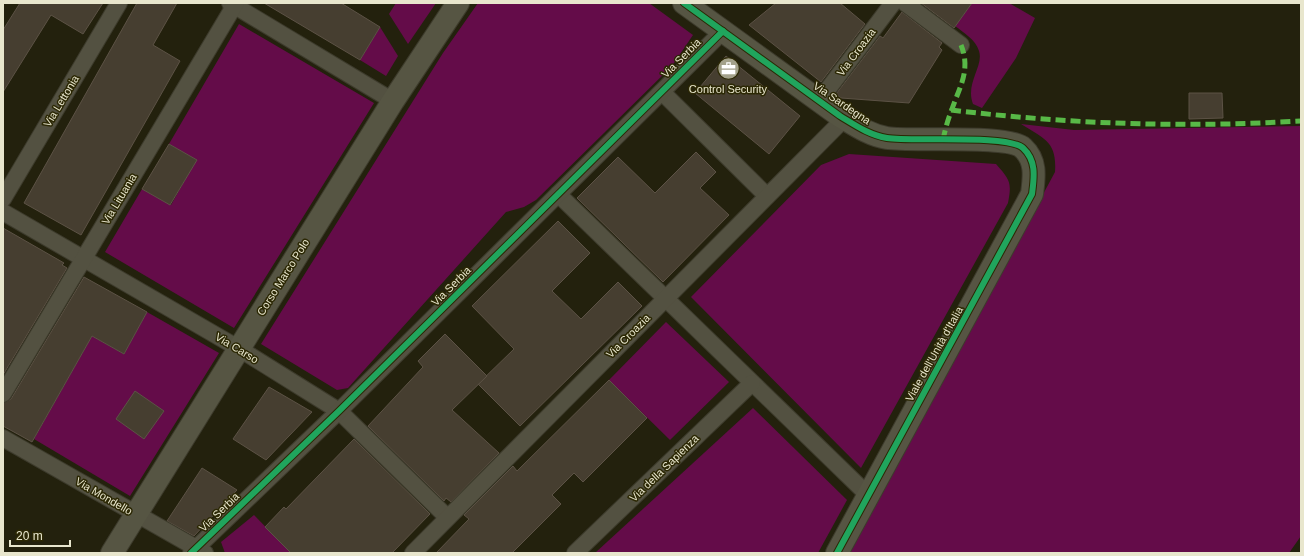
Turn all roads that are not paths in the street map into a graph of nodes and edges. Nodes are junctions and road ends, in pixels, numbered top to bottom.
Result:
1 (119, 3) edge
2 (458, 3) edge
3 (684, 3) edge
4 (893, 3) edge
5 (905, 3) edge
6 (233, 4) edge
7 (723, 31) junction
8 (961, 45) dead end
9 (662, 92) junction
10 (393, 101) junction
11 (819, 101) junction
12 (844, 119) junction
13 (1033, 160) joint
14 (558, 194) junction
15 (767, 196) junction
16 (3, 199) edge
17 (3, 212) edge
18 (84, 259) junction
19 (665, 298) junction
20 (238, 348) junction
21 (752, 383) junction
22 (3, 394) edge
23 (340, 411) junction
24 (3, 438) edge
25 (868, 495) junction
26 (135, 514) junction
27 (447, 517) junction
28 (197, 552) edge
29 (112, 553) edge
30 (413, 553) edge
31 (575, 553) edge
32 (837, 553) edge

1 - 16 street, Via Lettonia
2 - 10 street, Corso Marco Polo
3 - 7 street, Via Sardegna
4 - 11 street, Via Croazia
5 - 8 street
6 - 10 street
6 - 18 street, Via Lituania
7 - 9 street, Via Serbia
7 - 11 street, Via Sardegna
9 - 14 street, Via Serbia
9 - 15 street
10 - 20 street, Corso Marco Polo
11 - 12 street, Via Sardegna
12 - 13 street, Via Sardegna
12 - 15 street, Via Croazia
13 - 25 street, Viale dell'Unità d'Italia
14 - 19 street
14 - 23 street, Via Serbia
15 - 19 street, Via Croazia
17 - 18 street, Via Carso
18 - 20 street, Via Carso
18 - 22 street, Via Lituania
19 - 21 street
19 - 27 street, Via Croazia
20 - 23 street, Via Carso
20 - 26 street, Corso Marco Polo
21 - 25 street
21 - 31 street, Via della Sapienza
23 - 27 street, Via Carso
23 - 28 street, Via Serbia
24 - 26 street, Via Mondello
25 - 32 street, Viale dell'Unità d'Italia
26 - 28 street, Via Mondello
26 - 29 street, Corso Marco Polo
27 - 30 street, Via Croazia

